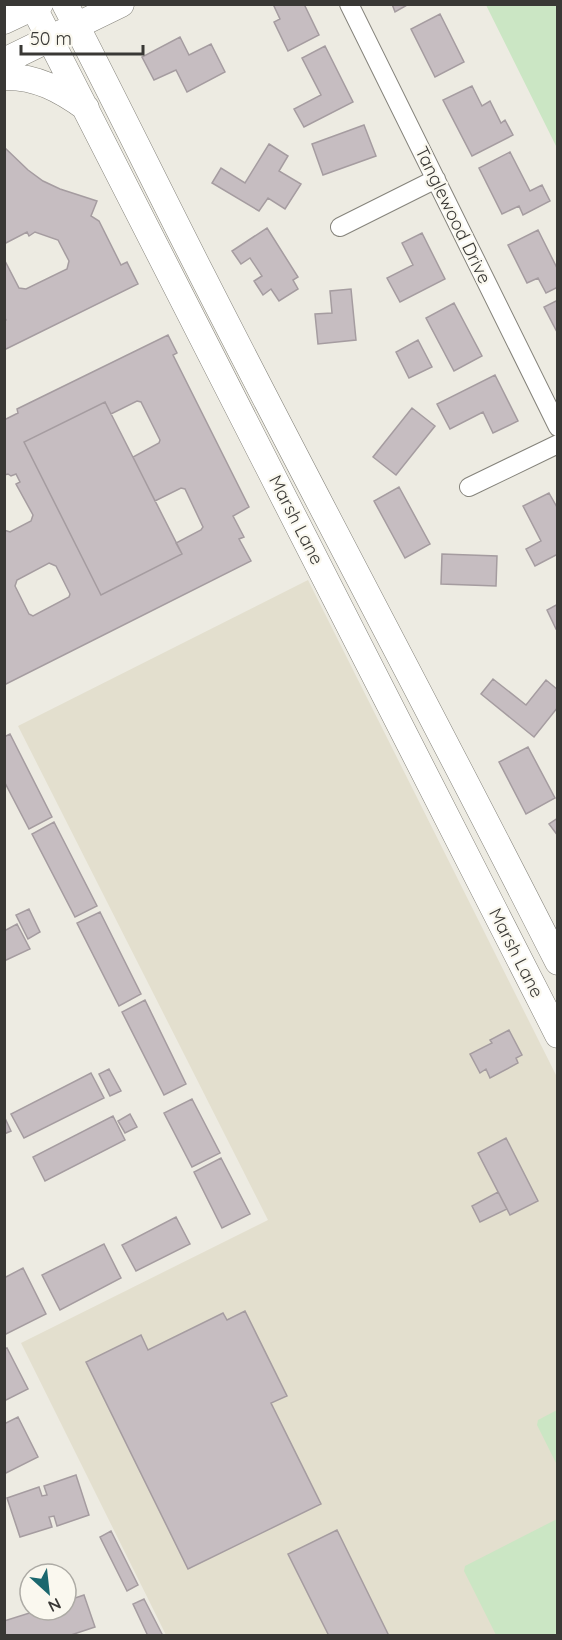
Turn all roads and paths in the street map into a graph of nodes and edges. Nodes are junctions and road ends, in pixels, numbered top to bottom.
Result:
1 (121, 4) edge
2 (349, 4) edge
3 (35, 5) edge
4 (70, 15) edge
5 (4, 21) edge
6 (50, 39) junction
7 (4, 61) edge
8 (100, 73) junction
9 (4, 77) edge
10 (87, 108) junction
11 (436, 179) junction
12 (340, 227) dead end
13 (202, 274) junction
14 (176, 286) junction
15 (558, 427) edge
16 (558, 444) edge
17 (469, 487) dead end
18 (345, 549) junction
19 (318, 563) junction
20 (461, 770) junction
21 (430, 783) junction
22 (558, 962) edge
23 (558, 1035) edge

1 - 4 main road
1 - 8 main road
2 - 11 street, Tanglewood Drive
3 - 5 main road
3 - 6 main road, Marsh Lane
4 - 6 main road
4 - 8 main road, Marsh Lane
6 - 7 main road
6 - 10 main road, Marsh Lane
8 - 13 main road, Marsh Lane
9 - 10 main road
10 - 14 main road, Marsh Lane
11 - 12 street
11 - 15 street, Tanglewood Drive
13 - 14 main road
13 - 18 main road, Marsh Lane
14 - 19 main road, Marsh Lane
16 - 17 street
18 - 19 main road
18 - 20 main road, Marsh Lane
19 - 21 main road, Marsh Lane
20 - 21 main road
20 - 22 main road, Marsh Lane
21 - 23 main road, Marsh Lane

